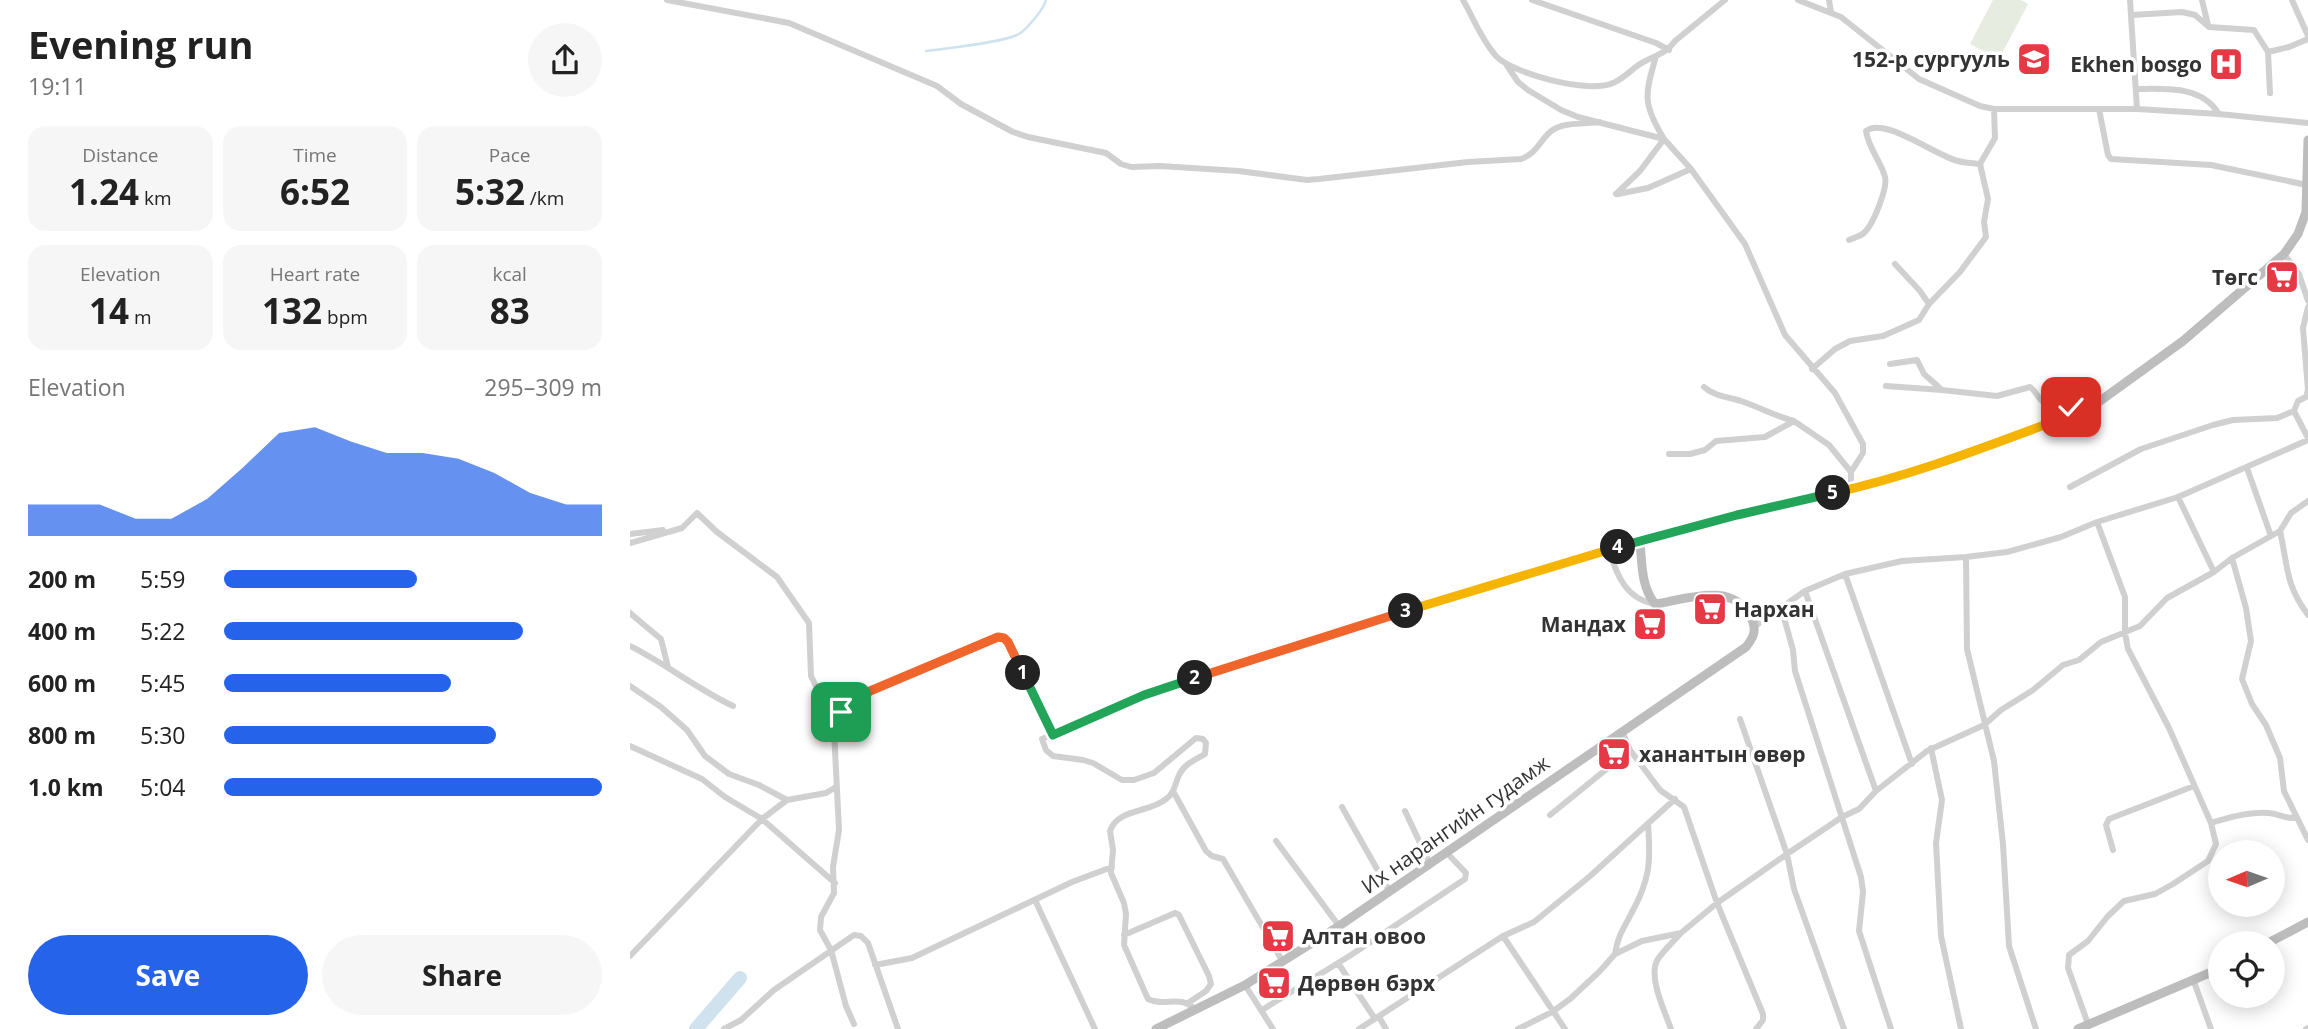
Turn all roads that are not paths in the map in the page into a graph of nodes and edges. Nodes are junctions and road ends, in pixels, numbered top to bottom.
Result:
1 (667, 0) edge
2 (1463, 0) edge
3 (1532, 0) edge
4 (1726, 0) edge
5 (1798, 0) edge
6 (1829, 0) edge
7 (2130, 0) edge
8 (2202, 0) edge
9 (2292, 0) edge
10 (679, 1) edge
11 (1831, 12) junction
12 (2132, 15) junction
13 (2209, 27) junction
14 (2308, 37) edge
15 (1669, 50) junction
16 (2268, 52) junction
17 (1656, 57) junction
18 (1506, 64) junction
19 (2136, 89) junction
20 (2270, 93) dead end
21 (1994, 109) junction
22 (2099, 109) junction
23 (2137, 109) junction
24 (2219, 114) junction
25 (1600, 122) junction
26 (2308, 123) edge
27 (1664, 139) junction
28 (2308, 140) edge
29 (1980, 164) junction
30 (1691, 169) junction
31 (2306, 185) edge
32 (2303, 234) edge
33 (1849, 240) dead end
34 (2284, 254) junction
35 (1895, 264) dead end
36 (2308, 301) edge
37 (1929, 304) junction
38 (2308, 307) edge
39 (1890, 364) dead end
40 (1812, 369) junction
41 (1886, 386) dead end
42 (1704, 387) dead end
43 (1942, 390) junction
44 (2294, 411) junction
45 (2074, 414) junction
46 (1794, 421) junction
47 (2308, 439) edge
48 (1669, 454) dead end
49 (2247, 468) junction
50 (1851, 472) junction
51 (2070, 486) dead end
52 (1852, 489) junction
53 (2178, 497) junction
54 (2308, 501) edge
55 (2097, 522) junction
56 (682, 528) junction
57 (2280, 531) junction
58 (630, 534) edge
59 (2271, 536) junction
60 (1640, 541) junction
61 (630, 543) edge
62 (1609, 550) junction
63 (1966, 557) junction
64 (2232, 558) junction
65 (2214, 572) junction
66 (1845, 574) junction
67 (1805, 591) junction
68 (1655, 604) junction
69 (1781, 607) junction
70 (630, 613) edge
71 (2308, 615) edge
72 (1755, 626) junction
73 (2125, 633) junction
74 (630, 646) edge
75 (668, 667) junction
76 (630, 686) edge
77 (733, 706) dead end
78 (1741, 719) dead end
79 (838, 720) junction
80 (1984, 725) junction
81 (1622, 731) junction
82 (1053, 735) junction
83 (630, 746) edge
84 (1931, 748) junction
85 (1630, 750) junction
86 (1912, 764) junction
87 (2194, 786) junction
88 (836, 787) junction
89 (1876, 791) junction
90 (1173, 792) junction
91 (1675, 799) junction
92 (787, 800) junction
93 (1342, 807) dead end
94 (1405, 811) dead end
95 (1550, 815) dead end
96 (1842, 817) junction
97 (2297, 818) junction
98 (762, 819) junction
99 (2211, 822) junction
100 (1648, 824) junction
101 (2308, 840) edge
102 (1276, 841) dead end
103 (2113, 850) dead end
104 (1446, 852) junction
105 (1787, 854) junction
106 (1430, 864) junction
107 (1112, 867) junction
108 (835, 883) junction
109 (1390, 892) junction
110 (1035, 900) junction
111 (1717, 903) junction
112 (2308, 922) edge
113 (1339, 926) junction
114 (1681, 933) junction
115 (2285, 934) edge
116 (1124, 935) junction
117 (1503, 936) junction
118 (831, 950) junction
119 (1615, 954) junction
120 (630, 956) edge
121 (1283, 962) junction
122 (1338, 963) junction
123 (875, 965) junction
124 (2208, 973) edge
125 (2193, 979) junction
126 (1245, 985) junction
127 (1188, 1003) junction
128 (1196, 1010) junction
129 (1262, 1010) junction
130 (1552, 1012) junction
131 (1377, 1018) junction
132 (854, 1024) dead end
133 (2088, 1024) junction
134 (1162, 1028) edge
135 (724, 1029) edge
136 (898, 1029) edge
137 (1095, 1029) edge
138 (1273, 1029) edge
139 (1359, 1029) edge
140 (1386, 1029) edge
141 (1518, 1029) edge
142 (1565, 1029) edge
143 (1671, 1029) edge
144 (1756, 1029) edge
145 (1844, 1029) edge
146 (1891, 1029) edge
147 (1961, 1029) edge
148 (2036, 1029) edge
149 (2078, 1029) edge
150 (2211, 1029) edge

1 - 10 street
2 - 18 street
3 - 15 street
4 - 15 street
5 - 11 street
6 - 11 street
7 - 12 street
8 - 13 street
9 - 14 street
10 - 25 street
11 - 21 street
12 - 13 street
12 - 19 street
13 - 16 street
14 - 16 street
15 - 17 street
16 - 20 street
17 - 18 street
17 - 27 street
18 - 25 street
19 - 23 street
19 - 24 street
21 - 22 street
21 - 29 street
22 - 23 street
22 - 31 street
23 - 24 street
24 - 26 street
25 - 27 street
27 - 30 street
27 - 30 street
28 - 31 main road
29 - 33 street
29 - 37 street
30 - 40 street
31 - 32 main road
32 - 34 main road
34 - 36 street
34 - 45 main road
35 - 37 street
37 - 40 street
38 - 44 street
39 - 43 street
40 - 50 street
41 - 43 street
42 - 46 street
43 - 45 street
44 - 47 street
44 - 51 street
45 - 52 main road
46 - 48 street
46 - 50 street
47 - 49 street
49 - 53 street
49 - 59 street
50 - 52 street
52 - 60 main road
53 - 55 street
53 - 65 street
54 - 57 street
55 - 63 street
55 - 73 street
56 - 58 street
56 - 61 street
56 - 79 street
57 - 59 street
57 - 71 street
59 - 64 street
60 - 62 street
60 - 68 main road
62 - 68 street
62 - 82 street
63 - 66 street
63 - 80 street
64 - 65 street
64 - 97 street
65 - 73 street
66 - 67 street
66 - 86 street
67 - 69 street
67 - 89 street
68 - 72 main road
69 - 72 street
69 - 96 street
70 - 75 street
72 - 81 main road, Их нарангийн гудамж
73 - 80 street
73 - 87 street
74 - 75 street
75 - 77 street
76 - 92 street
78 - 105 street
79 - 82 street
79 - 88 street
80 - 84 street
80 - 148 street
81 - 85 street
81 - 104 main road, Их нарангийн гудамж
82 - 90 street
83 - 98 street
84 - 86 street
84 - 147 street
85 - 91 street
85 - 95 street
86 - 89 street
87 - 99 street
87 - 103 street
88 - 92 street
88 - 108 street
89 - 96 street
90 - 107 street
90 - 121 street
91 - 100 street
91 - 111 street
92 - 98 street
93 - 109 street
94 - 106 street
96 - 105 street
96 - 146 street
97 - 99 street
97 - 101 street
98 - 108 street
98 - 120 street
99 - 133 street
100 - 117 street
100 - 119 street
102 - 113 street
104 - 106 main road, Их нарангийн гудамж
104 - 122 street
105 - 111 street
105 - 145 street
106 - 109 main road, Их нарангийн гудамж
107 - 110 street
107 - 116 street
108 - 118 street
109 - 113 main road, Их нарангийн гудамж
110 - 123 street
110 - 137 street
111 - 114 street
111 - 144 street
112 - 115 main road
113 - 121 main road, Их нарангийн гудамж
114 - 119 street
114 - 143 street
116 - 127 street
116 - 127 street
117 - 130 street
117 - 131 street
118 - 123 street
118 - 132 street
118 - 135 street
119 - 130 street
121 - 126 main road, Их нарангийн гудамж
122 - 129 street
122 - 131 street
123 - 136 street
124 - 125 main road
125 - 133 main road
125 - 150 street
126 - 128 main road, Их нарангийн гудамж
126 - 129 street
127 - 128 street
128 - 134 main road, Их нарангийн гудамж
129 - 138 street
130 - 141 street
130 - 142 street
131 - 139 street
131 - 140 street
133 - 149 main road

